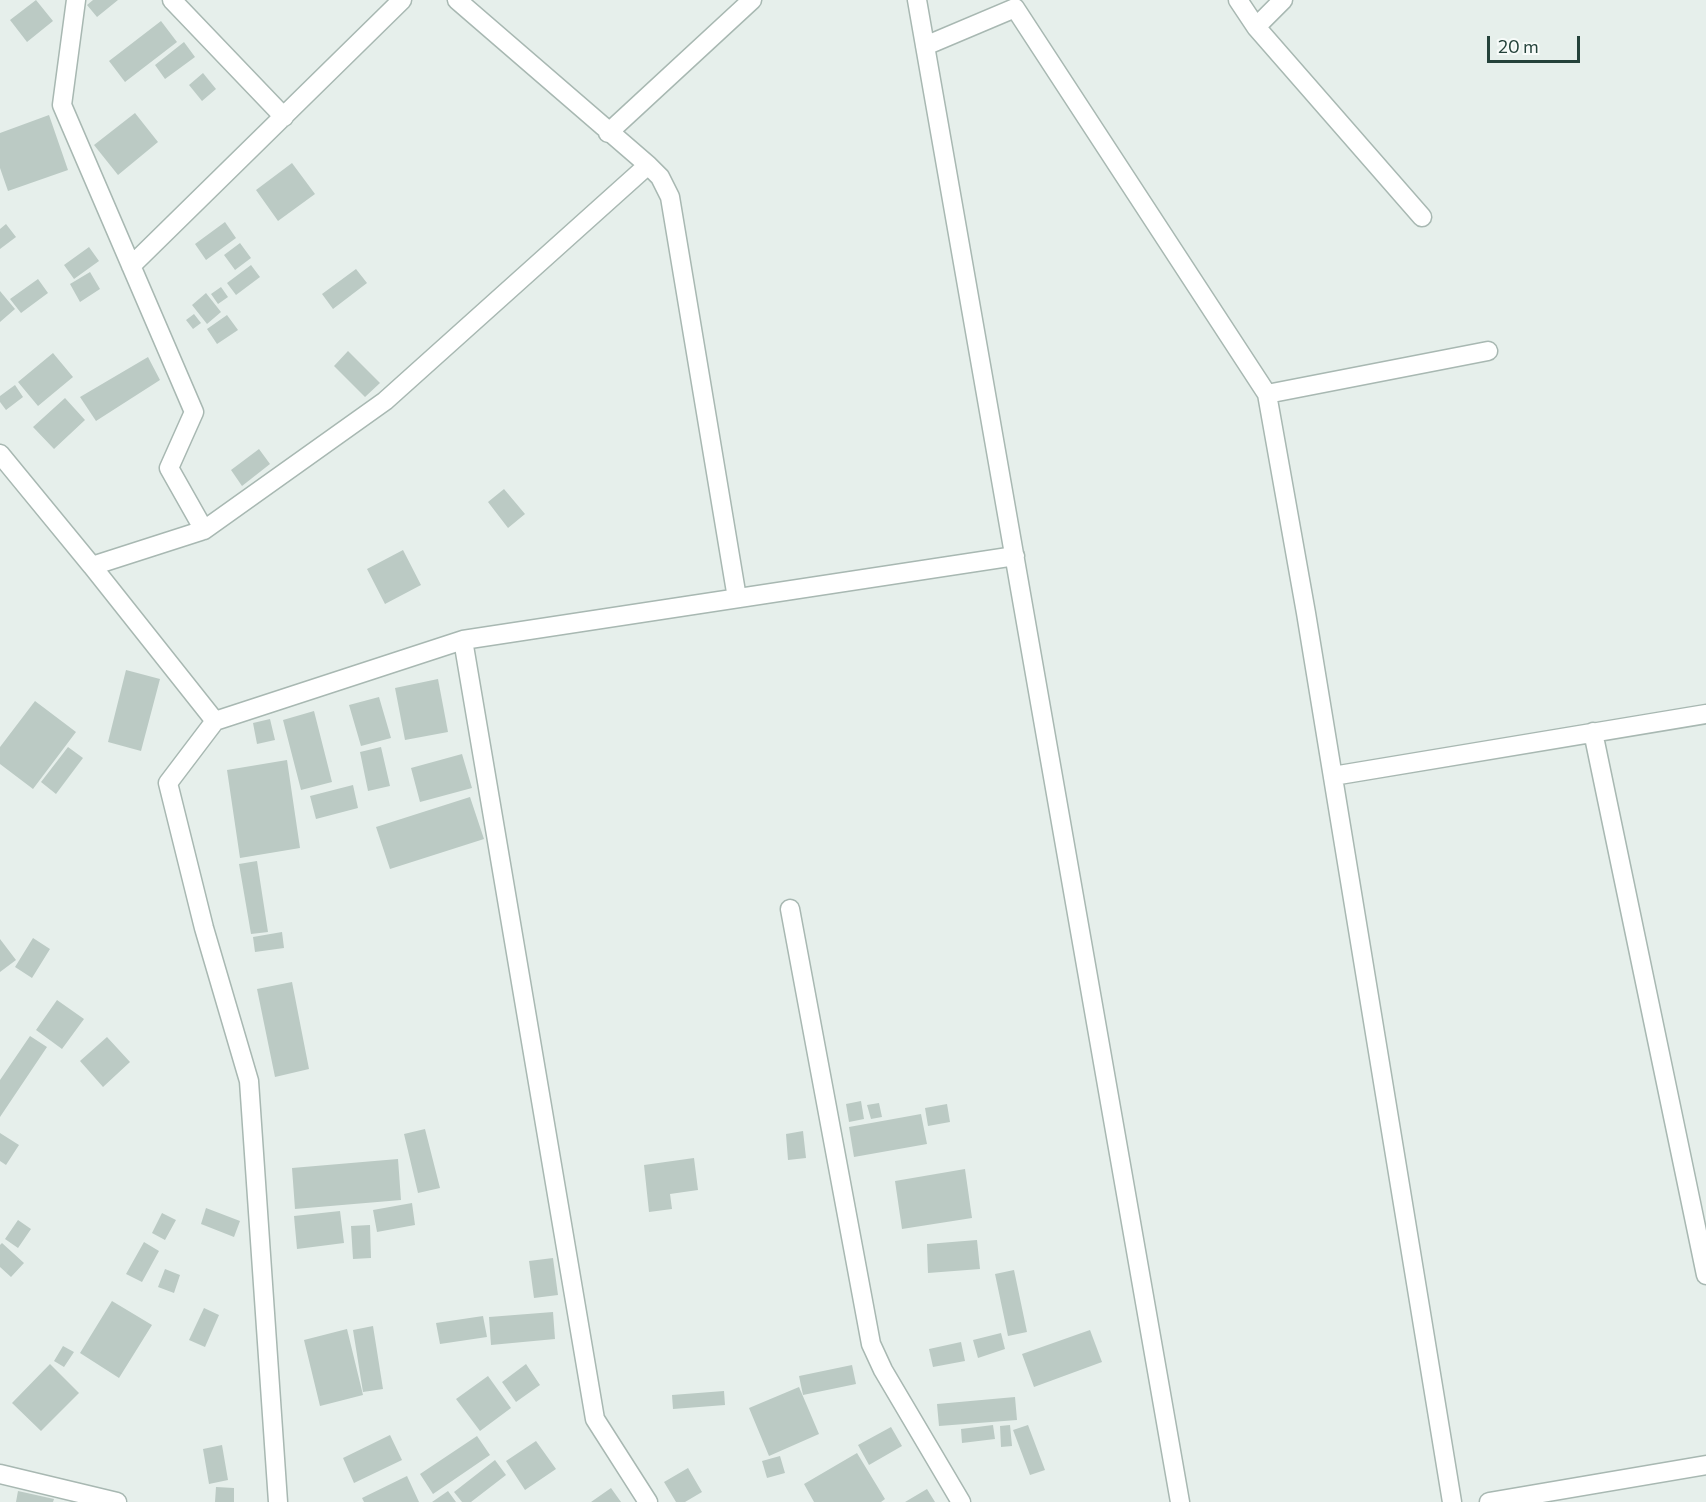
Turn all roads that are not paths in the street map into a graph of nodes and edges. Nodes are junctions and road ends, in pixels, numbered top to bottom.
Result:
1 (76, 0) edge
2 (172, 0) edge
3 (402, 0) edge
4 (457, 0) edge
5 (752, 0) edge
6 (917, 0) edge
7 (1238, 0) edge
8 (1283, 0) edge
9 (1256, 27) junction
10 (925, 46) junction
11 (284, 117) junction
12 (608, 133) junction
13 (648, 165) junction
14 (1422, 217) dead end
15 (131, 266) junction
16 (1488, 351) dead end
17 (1267, 394) junction
18 (0, 454) edge
19 (204, 530) junction
20 (1015, 556) junction
21 (92, 566) junction
22 (737, 598) junction
23 (463, 640) junction
24 (1706, 714) edge
25 (215, 721) junction
26 (1593, 732) junction
27 (1333, 776) junction
28 (790, 909) dead end
29 (1706, 1275) edge
30 (1706, 1465) edge
31 (0, 1474) edge
32 (117, 1502) edge
33 (278, 1502) edge
34 (648, 1502) edge
35 (962, 1502) edge
36 (1180, 1502) edge
37 (1452, 1502) edge
38 (1489, 1502) edge

1 - 15 street
2 - 11 street
3 - 11 street
4 - 12 street
5 - 12 street
6 - 10 street
7 - 9 street
8 - 9 street
9 - 14 street
10 - 17 street
10 - 20 street
11 - 15 street
12 - 13 street
13 - 19 street
13 - 22 street
15 - 19 street
16 - 17 street
17 - 27 street
18 - 21 street
19 - 21 street
20 - 22 street
20 - 36 street
21 - 25 street
22 - 23 street
23 - 25 street
23 - 34 street
24 - 26 street
25 - 33 street
26 - 27 street
26 - 29 street
27 - 37 street
28 - 35 street
30 - 38 street
31 - 32 street

